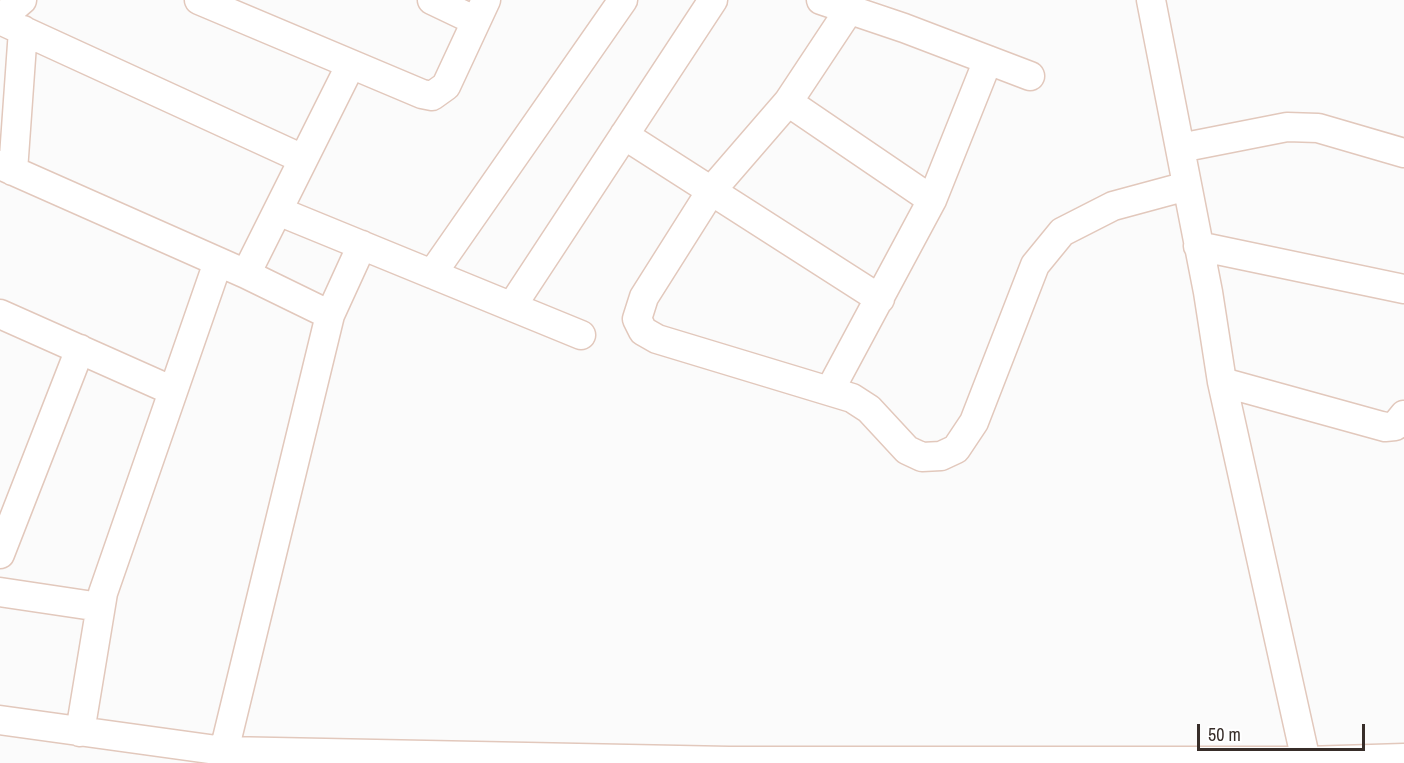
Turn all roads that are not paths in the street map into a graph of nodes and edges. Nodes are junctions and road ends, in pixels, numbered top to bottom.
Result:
1 (22, 0) edge
2 (199, 0) edge
3 (432, 0) edge
4 (622, 0) edge
5 (713, 0) edge
6 (821, 0) edge
7 (1151, 0) edge
8 (481, 10) edge
9 (849, 10) junction
10 (8, 23) edge
11 (988, 60) junction
12 (351, 64) junction
13 (1030, 76) dead end
14 (788, 102) junction
15 (624, 135) junction
16 (1180, 148) junction
17 (1404, 153) edge
18 (303, 159) junction
19 (6, 168) edge
20 (1187, 186) junction
21 (711, 191) junction
22 (932, 200) junction
23 (278, 210) junction
24 (362, 245) junction
25 (1198, 246) junction
26 (218, 262) junction
27 (246, 274) junction
28 (432, 274) junction
29 (1404, 289) edge
30 (880, 300) junction
31 (512, 306) junction
32 (0, 314) edge
33 (330, 315) junction
34 (581, 335) dead end
35 (80, 349) junction
36 (1222, 382) junction
37 (830, 390) junction
38 (173, 391) junction
39 (1404, 415) edge
40 (0, 554) edge
41 (0, 592) edge
42 (100, 608) junction
43 (0, 720) edge
44 (80, 732) junction
45 (224, 750) junction
46 (1404, 758) edge
47 (434, 759) edge
48 (1125, 762) edge
49 (1306, 762) edge

1 - 10 street
2 - 12 street
3 - 8 street
4 - 28 street
5 - 15 street
6 - 9 street
7 - 16 street
8 - 12 street
9 - 11 street
9 - 14 street
10 - 18 street
10 - 19 street
11 - 13 street
11 - 22 street
12 - 18 street
14 - 21 street
14 - 22 street
15 - 21 street
15 - 31 street
16 - 17 street
16 - 20 street
18 - 23 street
19 - 26 street
20 - 25 street
20 - 37 street
21 - 30 street
21 - 37 street
22 - 30 street
23 - 24 street
23 - 27 street
24 - 28 street
24 - 33 street
25 - 29 street
25 - 36 street
26 - 27 street
26 - 38 street
27 - 33 street
28 - 31 street
30 - 37 street
31 - 34 street
32 - 35 street
33 - 45 street
35 - 38 street
35 - 40 street
36 - 39 street
36 - 49 street
38 - 42 street
41 - 42 street
42 - 44 street
43 - 44 street
44 - 45 street
45 - 47 street
46 - 49 street
47 - 48 street
48 - 49 street

